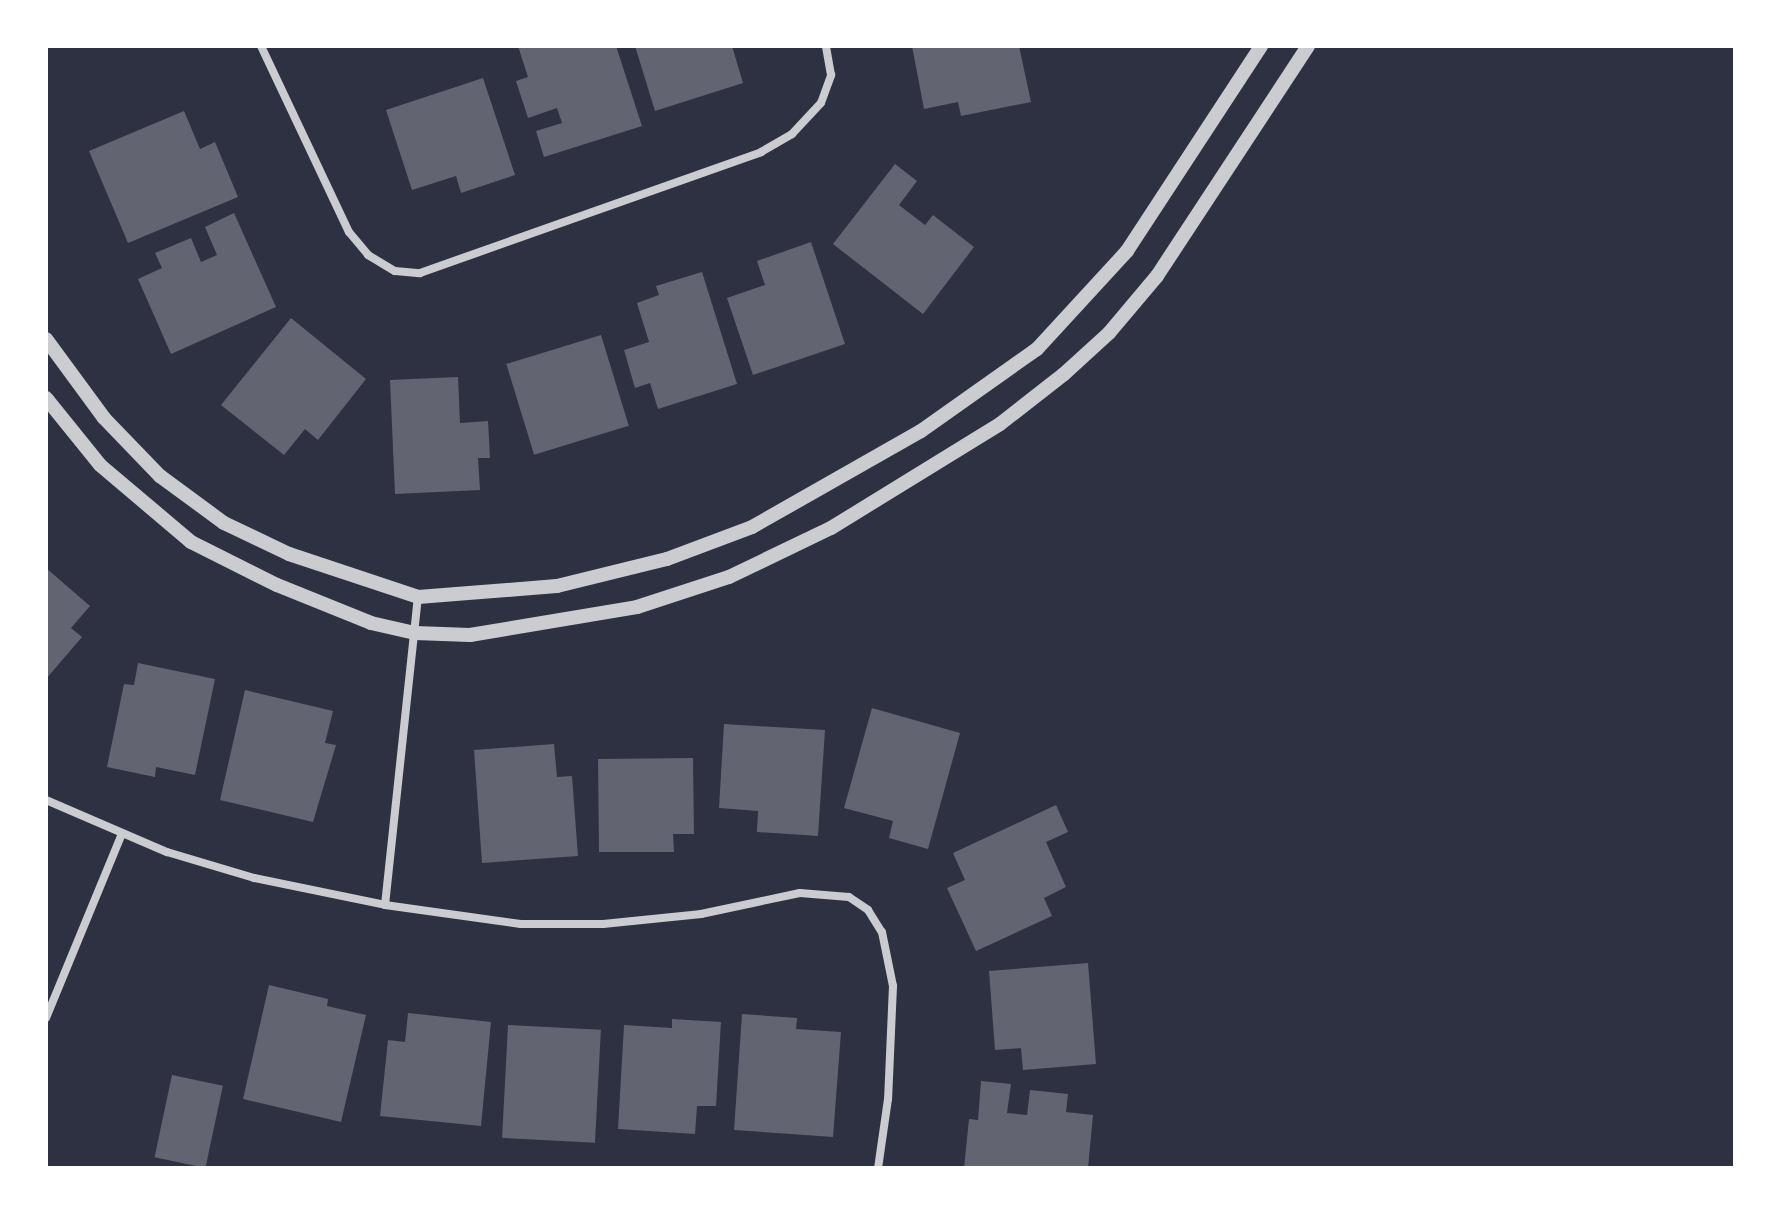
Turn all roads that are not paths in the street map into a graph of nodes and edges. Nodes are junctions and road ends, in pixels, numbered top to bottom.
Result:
1 (261, 46) edge
2 (826, 46) edge
3 (1261, 46) edge
4 (1308, 46) edge
5 (46, 339) edge
6 (46, 398) edge
7 (418, 597) junction
8 (415, 633) junction
9 (46, 800) edge
10 (122, 834) junction
11 (385, 905) junction
12 (46, 1018) edge
13 (878, 1168) edge

1 - 2 street
3 - 7 street
4 - 8 street
5 - 7 street
6 - 8 street
7 - 8 street
8 - 11 street
9 - 10 street
10 - 11 street
10 - 12 street
11 - 13 street

